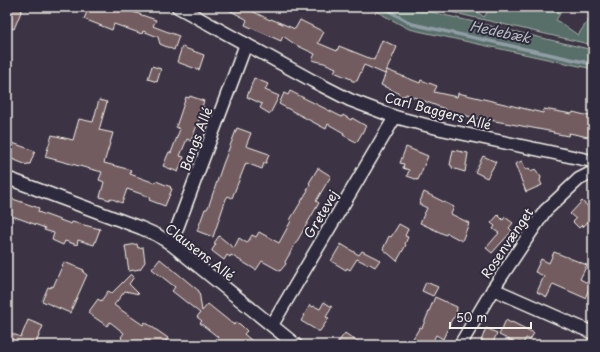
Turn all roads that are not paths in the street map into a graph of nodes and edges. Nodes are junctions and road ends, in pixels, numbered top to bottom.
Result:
1 (178, 7) edge
2 (246, 44) junction
3 (395, 117) junction
4 (593, 163) edge
5 (593, 172) edge
6 (7, 178) edge
7 (171, 244) junction
8 (493, 288) junction
9 (272, 325) junction
10 (593, 333) edge
11 (296, 345) edge
12 (460, 345) edge

1 - 2 street, Carl Baggers Allé
2 - 3 street, Carl Baggers Allé
2 - 7 street, Bangs Allé
3 - 4 street, Carl Baggers Allé
3 - 9 street, Gretevej
5 - 8 street, Rosenvænget
6 - 7 street, Clausens Allé
7 - 9 street, Clausens Allé
8 - 10 street
8 - 12 street, Rosenvænget
9 - 11 street, Clausens Allé

